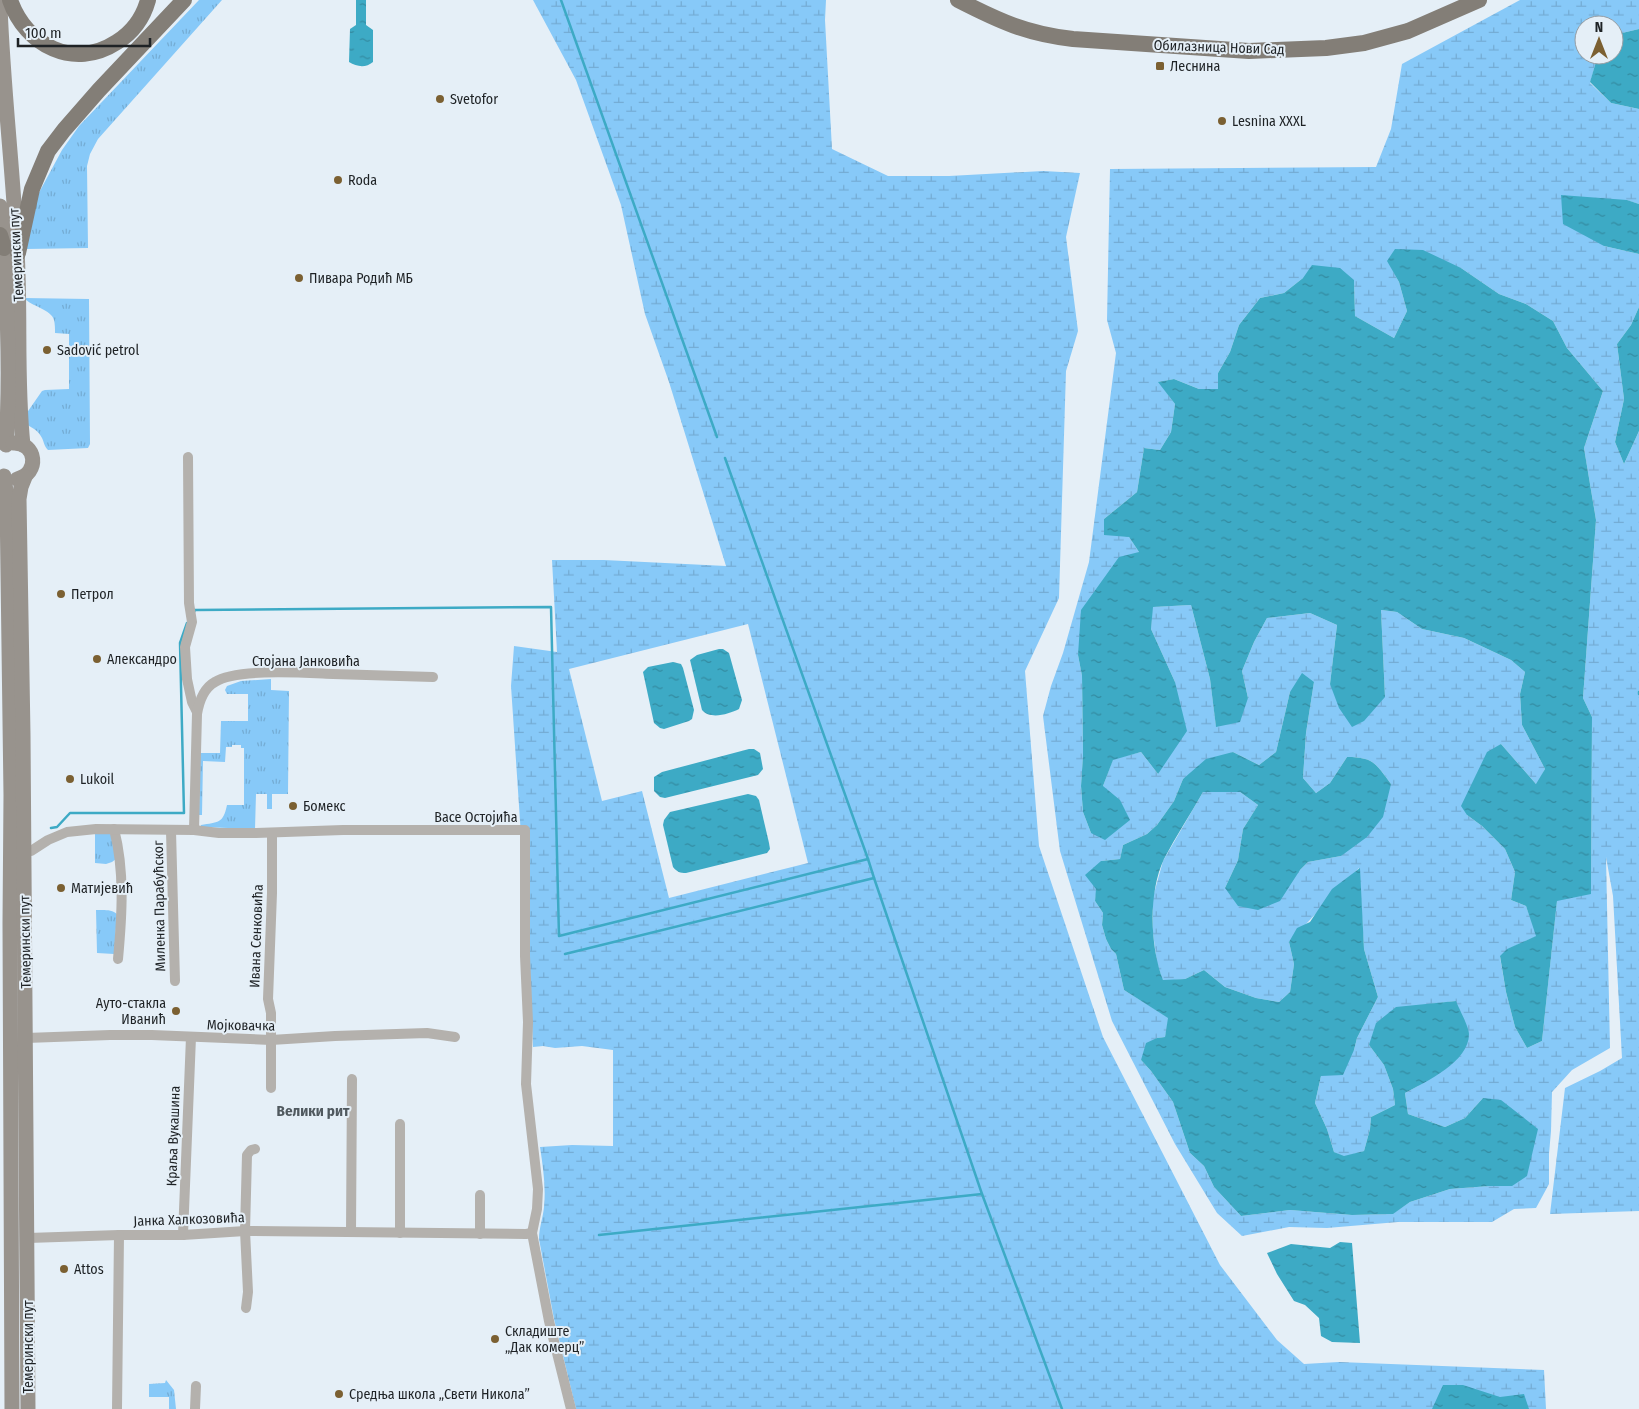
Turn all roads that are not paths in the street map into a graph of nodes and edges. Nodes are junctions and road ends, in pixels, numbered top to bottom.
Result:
1 (10, 0) edge
2 (148, 0) edge
3 (184, 0) edge
4 (958, 0) edge
5 (1479, 0) edge
6 (0, 6) edge
7 (0, 206) edge
8 (7, 245) edge
9 (23, 444) junction
10 (3, 449) edge
11 (188, 457) dead end
12 (2, 473) edge
13 (25, 477) junction
14 (433, 677) dead end
15 (197, 712) junction
16 (5, 765) edge
17 (114, 829) junction
18 (171, 830) junction
19 (194, 830) junction
20 (272, 833) junction
21 (24, 851) junction
22 (11, 899) edge
23 (118, 959) dead end
24 (175, 982) dead end
25 (191, 1037) junction
26 (455, 1037) dead end
27 (26, 1038) junction
28 (271, 1040) junction
29 (352, 1079) dead end
30 (271, 1088) dead end
31 (400, 1124) dead end
32 (255, 1149) dead end
33 (480, 1195) dead end
34 (245, 1231) junction
35 (351, 1232) junction
36 (400, 1233) junction
37 (532, 1233) junction
38 (480, 1234) junction
39 (118, 1235) junction
40 (183, 1235) junction
41 (28, 1238) junction
42 (246, 1308) dead end
43 (7, 1364) edge
44 (196, 1386) dead end
45 (12, 1409) edge
46 (28, 1409) edge
47 (117, 1409) edge
48 (195, 1409) edge
49 (571, 1409) edge

1 - 2 main road
3 - 8 main road
4 - 5 main road, Обилазница Нови Сад
6 - 8 main road, Темерински пут
7 - 8 main road, Темерински пут
8 - 9 main road, Темерински пут
8 - 10 main road, Темерински пут
9 - 10 main road
9 - 13 main road, Темерински пут
11 - 15 street
12 - 13 main road
12 - 16 main road, Темерински пут
13 - 21 main road, Темерински пут
14 - 15 street, Стојана Јанковића
15 - 19 street, Стојана Јанковића
16 - 22 main road, Темерински пут
17 - 18 street, Васе Остојића
17 - 21 street, Васе Остојића
17 - 23 street
18 - 19 street, Васе Остојића
18 - 24 street, Миленка Парабућског
19 - 20 street, Васе Остојића
20 - 28 street, Ивана Сенковића
20 - 37 street, Васе Остојића
21 - 22 main road, Темерински пут
22 - 27 main road, Темерински пут
22 - 43 main road, Темерински пут
25 - 27 street, Мојковачка
25 - 28 street, Мојковачка
25 - 40 street, Краља Вукашина
26 - 28 street, Мојковачка
27 - 41 main road, Темерински пут
28 - 30 street, Ивана Сенковића
29 - 35 street
31 - 36 street
32 - 34 street
33 - 38 street
34 - 35 street, Јанка Халкозовића
34 - 40 street, Јанка Халкозовића
34 - 42 street
35 - 36 street, Јанка Халкозовића
36 - 38 street, Јанка Халкозовића
37 - 38 street, Јанка Халкозовића
37 - 49 street
39 - 40 street, Јанка Халкозовића
39 - 41 street, Јанка Халкозовића
39 - 47 street
41 - 46 main road, Темерински пут
43 - 45 main road, Темерински пут
44 - 48 street

